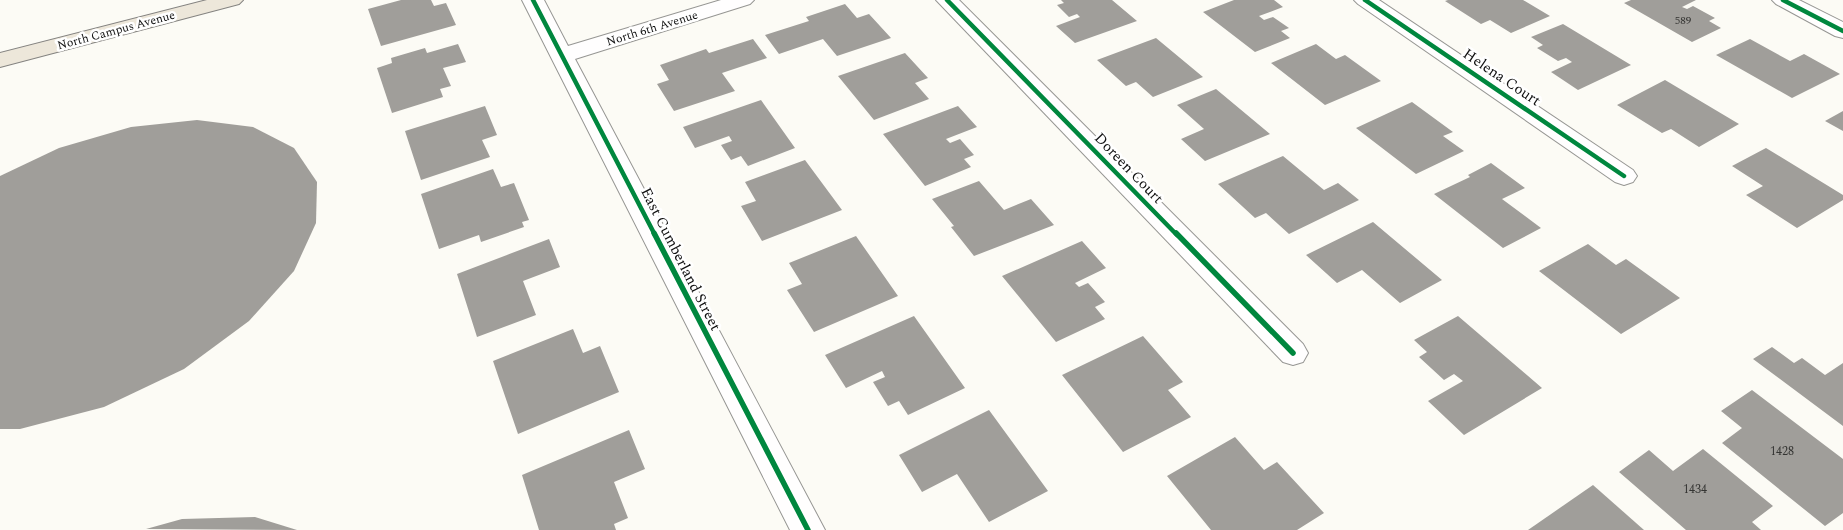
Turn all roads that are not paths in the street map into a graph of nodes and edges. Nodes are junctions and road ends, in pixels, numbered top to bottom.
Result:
1 (232, 0) edge
2 (532, 0) edge
3 (743, 0) edge
4 (947, 0) edge
5 (1365, 0) edge
6 (1783, 0) edge
7 (1843, 31) edge
8 (561, 56) junction
9 (0, 60) edge
10 (1624, 176) dead end
11 (1293, 353) dead end
12 (808, 530) edge

1 - 9 main road, North Campus Avenue
2 - 8 street, East Cumberland Street
3 - 8 street, North 6th Avenue
4 - 11 street, Doreen Court
5 - 10 street, Helena Court
6 - 7 street
8 - 12 street, East Cumberland Street

